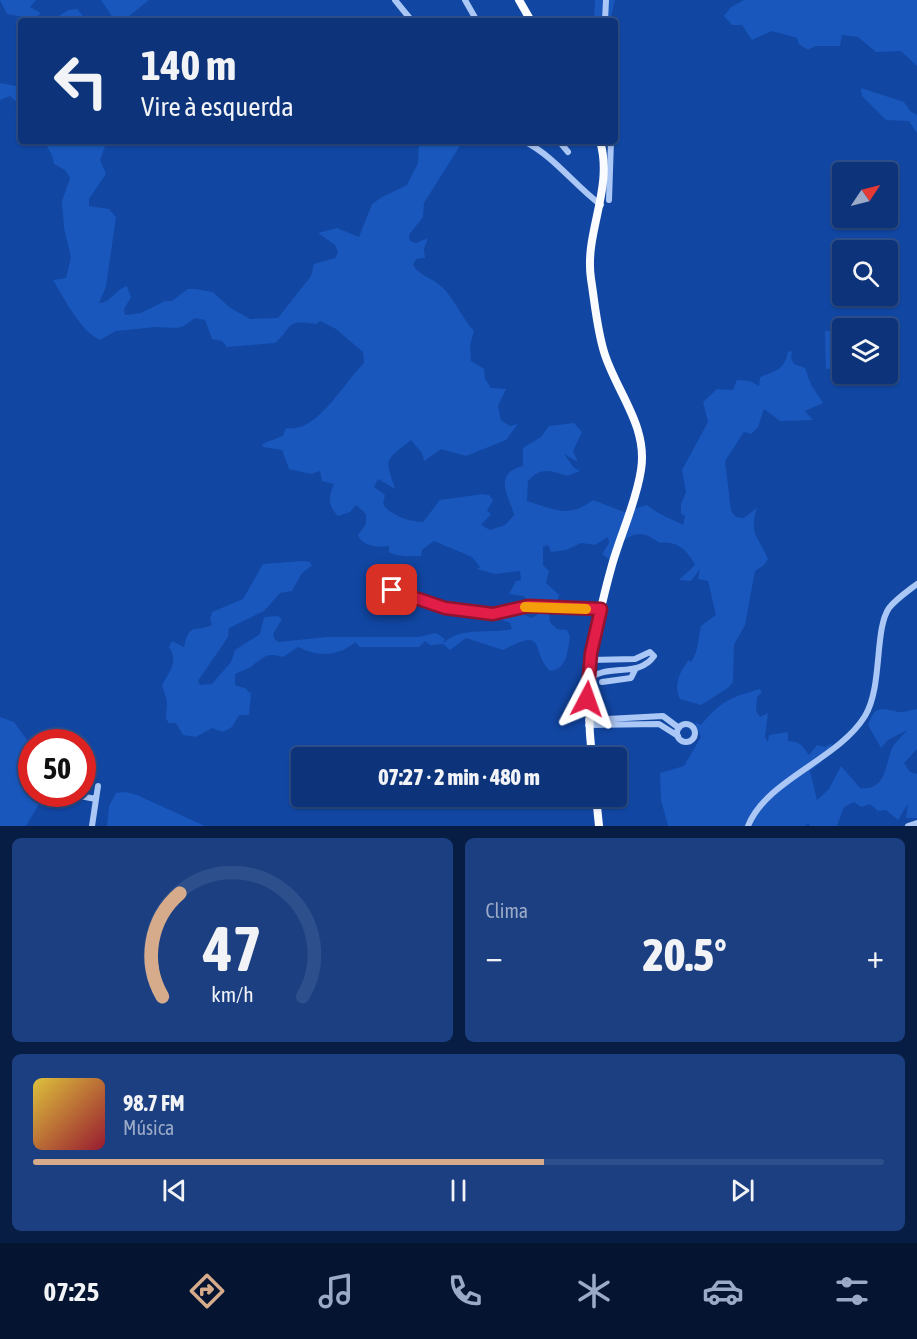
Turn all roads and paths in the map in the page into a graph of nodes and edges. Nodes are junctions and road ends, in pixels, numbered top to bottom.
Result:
1 (395, 0) edge
2 (465, 0) edge
3 (519, 0) edge
4 (606, 0) edge
5 (410, 18) edge
6 (475, 18) edge
7 (529, 18) edge
8 (605, 18) edge
9 (529, 144) edge
10 (561, 144) edge
11 (600, 144) edge
12 (611, 144) edge
13 (568, 152) dead end
14 (609, 200) dead end
15 (601, 205) junction
16 (917, 584) edge
17 (392, 590) dead end
18 (601, 609) junction
19 (590, 660) junction
20 (635, 670) junction
21 (588, 680) junction
22 (602, 682) dead end
23 (588, 723) junction
24 (679, 728) junction
25 (678, 736) junction
26 (591, 747) edge
27 (98, 786) dead end
28 (96, 799) edge
29 (95, 807) edge
30 (597, 807) edge
31 (917, 823) edge
32 (92, 826) edge
33 (599, 826) edge
34 (748, 826) edge
35 (908, 826) edge

1 - 5 street
2 - 6 street
3 - 7 main road
4 - 8 street
9 - 15 street
10 - 13 street
11 - 15 main road
12 - 14 street
15 - 18 main road
16 - 34 street
17 - 18 street
18 - 19 main road
19 - 20 street
19 - 21 main road
20 - 21 street
20 - 22 street
21 - 23 main road
23 - 24 street
23 - 25 street
23 - 26 main road
24 - 25 street
24 - 25 street
27 - 28 street
29 - 32 street
30 - 33 main road
31 - 35 street

